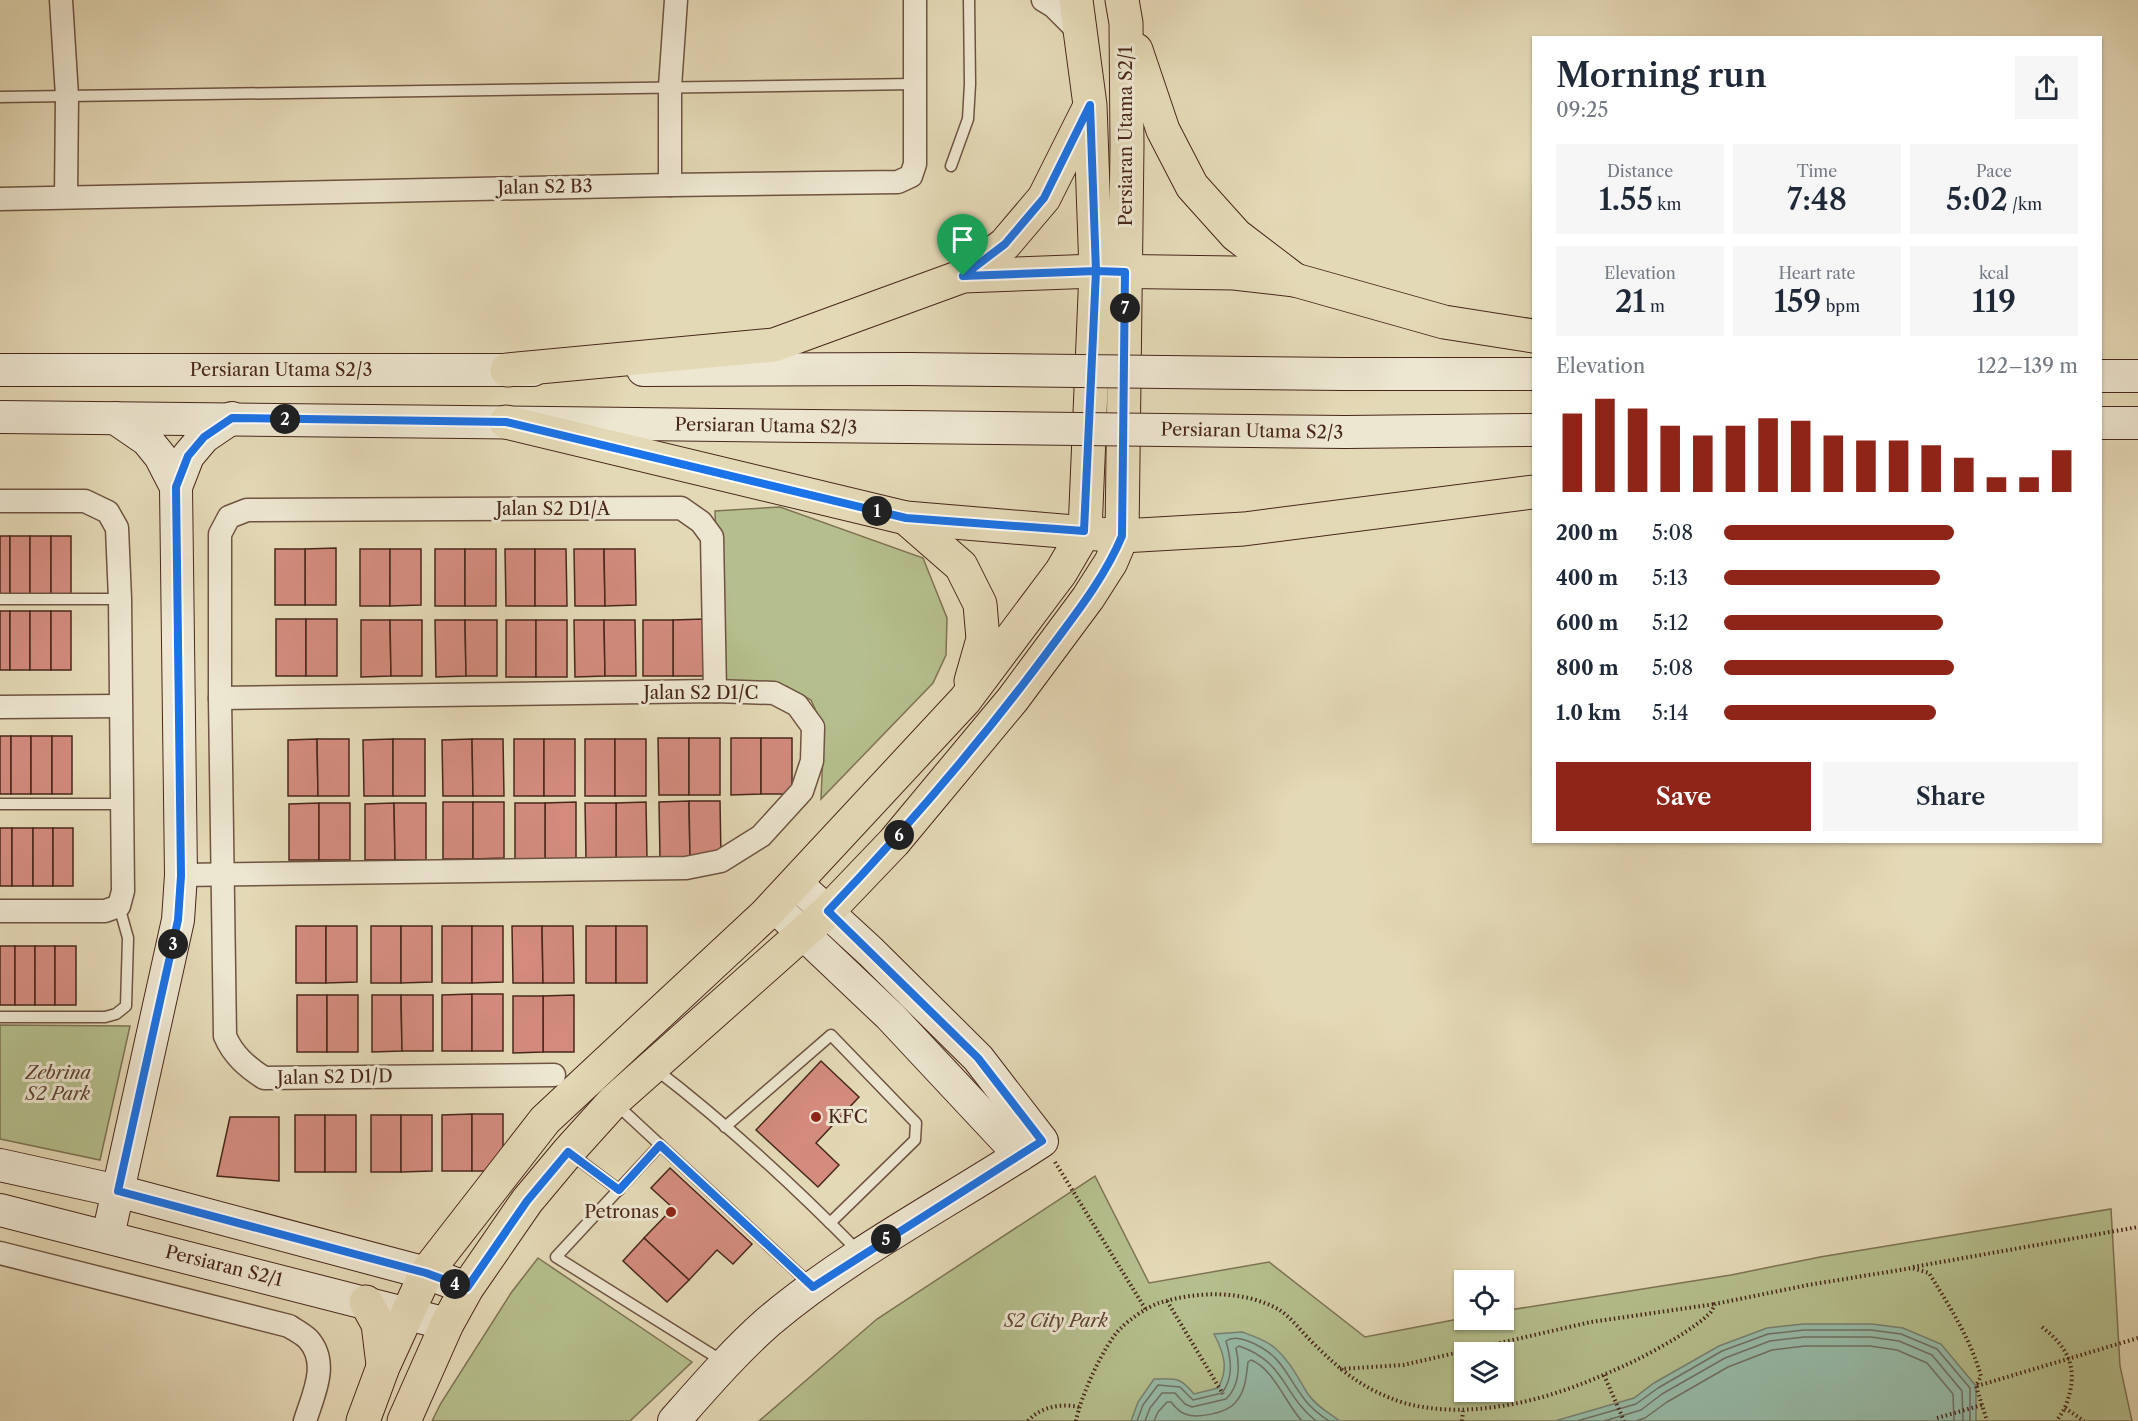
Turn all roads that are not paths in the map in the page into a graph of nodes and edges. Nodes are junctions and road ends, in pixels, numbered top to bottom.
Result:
1 (62, 0) edge
2 (676, 0) edge
3 (915, 0) edge
4 (969, 0) edge
5 (1043, 0) edge
6 (1076, 0) edge
7 (1124, 12) edge
8 (1082, 35) junction
9 (915, 84) junction
10 (670, 87) junction
11 (66, 96) junction
12 (0, 97) edge
13 (1090, 105) junction
14 (951, 166) dead end
15 (670, 185) junction
16 (66, 197) junction
17 (0, 199) edge
18 (1110, 271) junction
19 (963, 276) junction
20 (1295, 280) junction
21 (1532, 336) edge
22 (0, 370) edge
23 (507, 370) junction
24 (1532, 374) edge
25 (2102, 376) edge
26 (2138, 376) edge
27 (0, 417) edge
28 (115, 418) junction
29 (232, 418) junction
30 (506, 422) junction
31 (2102, 423) edge
32 (2138, 423) edge
33 (1532, 430) edge
34 (176, 487) junction
35 (1532, 492) edge
36 (0, 501) edge
37 (229, 517) joint
38 (906, 518) junction
39 (1084, 531) junction
40 (1122, 536) junction
41 (0, 599) edge
42 (120, 599) junction
43 (715, 691) junction
44 (220, 698) junction
45 (965, 700) junction
46 (120, 706) junction
47 (0, 707) edge
48 (0, 804) edge
49 (122, 804) junction
50 (223, 875) junction
51 (181, 876) junction
52 (785, 895) junction
53 (119, 906) junction
54 (0, 911) edge
55 (828, 911) junction
56 (803, 933) junction
57 (0, 1017) edge
58 (652, 1067) junction
59 (554, 1075) dead end
60 (614, 1101) junction
61 (725, 1127) junction
62 (660, 1145) junction
63 (1031, 1148) junction
64 (568, 1152) junction
65 (0, 1165) edge
66 (619, 1190) junction
67 (118, 1191) junction
68 (0, 1210) edge
69 (830, 1223) junction
70 (108, 1236) junction
71 (0, 1253) edge
72 (861, 1255) junction
73 (426, 1273) junction
74 (813, 1287) junction
75 (467, 1288) junction
76 (366, 1302) junction
77 (407, 1312) junction
78 (447, 1324) junction
79 (725, 1362) junction
80 (383, 1367) junction
81 (305, 1421) edge
82 (363, 1421) edge
83 (404, 1421) edge
84 (674, 1421) edge

1 - 11 street
2 - 10 street
3 - 9 street, Jalan S2 B3
4 - 14 lane
5 - 8 street
6 - 8 main road, Persiaran Utama S2/1
7 - 18 main road, Persiaran Utama S2/1
7 - 20 main road
8 - 13 main road, Persiaran Utama S2/1
9 - 10 lane
9 - 15 street, Jalan S2 B3
10 - 11 lane
10 - 15 street
11 - 12 lane
11 - 16 street
13 - 18 main road, Persiaran Utama S2/1
13 - 19 main road
15 - 16 street, Jalan S2 B3
16 - 17 street, Jalan S2 B3
18 - 19 main road
18 - 20 main road
18 - 39 main road
18 - 40 main road
19 - 23 main road
20 - 21 main road
22 - 23 main road, Persiaran Utama S2/3
23 - 24 main road, Persiaran Utama S2/3, bridge
25 - 26 main road
27 - 28 main road, Persiaran Utama S2/3
28 - 29 main road, Persiaran Utama S2/3
28 - 34 main road
29 - 30 main road, Persiaran Utama S2/3
29 - 34 main road
30 - 33 main road, Persiaran Utama S2/3, bridge
30 - 38 main road
31 - 32 main road
34 - 51 main road
35 - 40 main road
36 - 42 street
37 - 43 street, Jalan S2 D1/A
37 - 44 street, Jalan S2 D1/D
38 - 39 main road
38 - 45 main road
39 - 40 main road
39 - 45 main road
40 - 55 main road
41 - 42 lane
42 - 46 street
43 - 44 street, Jalan S2 D1/C
43 - 50 street, Jalan S2 D1/C
44 - 50 street, Jalan S2 D1/D
45 - 52 main road
46 - 47 street
46 - 49 street
48 - 49 lane
49 - 53 street
50 - 51 street, Jalan S2 D1/C
50 - 59 street, Jalan S2 D1/D
51 - 67 main road
52 - 55 main road
52 - 56 main road
52 - 73 main road
53 - 54 street
53 - 57 lane
55 - 56 main road
55 - 63 main road
56 - 58 main road
56 - 63 main road
58 - 60 main road
58 - 61 lane
60 - 62 lane
60 - 64 main road
61 - 69 lane
61 - 69 lane
62 - 66 lane
62 - 74 lane
63 - 72 main road
64 - 66 lane
64 - 75 main road
65 - 67 main road
66 - 79 lane
67 - 70 main road
67 - 73 main road
68 - 70 main road, Persiaran S2/1
69 - 72 lane
70 - 76 main road, Persiaran S2/1
71 - 81 street
72 - 74 main road
73 - 75 main road
73 - 77 main road
74 - 79 main road
75 - 78 main road
76 - 77 main road, Persiaran S2/1
76 - 80 main road
77 - 78 main road, Persiaran S2/1
77 - 80 main road
78 - 83 main road
79 - 84 main road
80 - 82 main road

